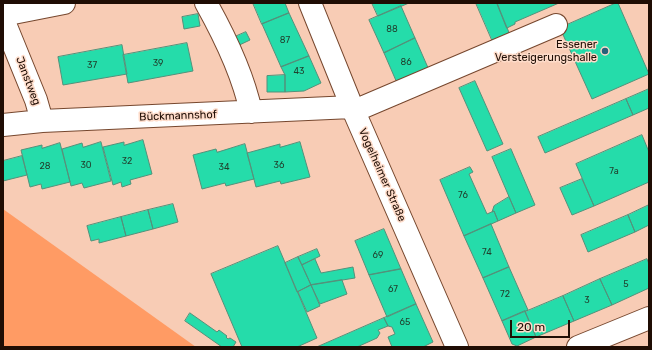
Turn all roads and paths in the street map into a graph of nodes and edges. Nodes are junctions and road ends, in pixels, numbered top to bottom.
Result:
1 (64, 3) edge
2 (206, 3) edge
3 (310, 3) edge
4 (3, 15) edge
5 (3, 19) edge
6 (556, 25) dead end
7 (353, 109) junction
8 (251, 112) junction
9 (42, 121) junction
10 (3, 125) edge
11 (649, 318) edge
12 (457, 347) edge
13 (578, 347) edge

1 - 4 street
2 - 8 street
3 - 7 street, Vogelheimer Straße
5 - 9 street, Janstweg
6 - 7 street
7 - 8 street, Bückmannshof
7 - 12 street, Vogelheimer Straße
8 - 9 street, Bückmannshof
9 - 10 street, Bückmannshof
11 - 13 street

